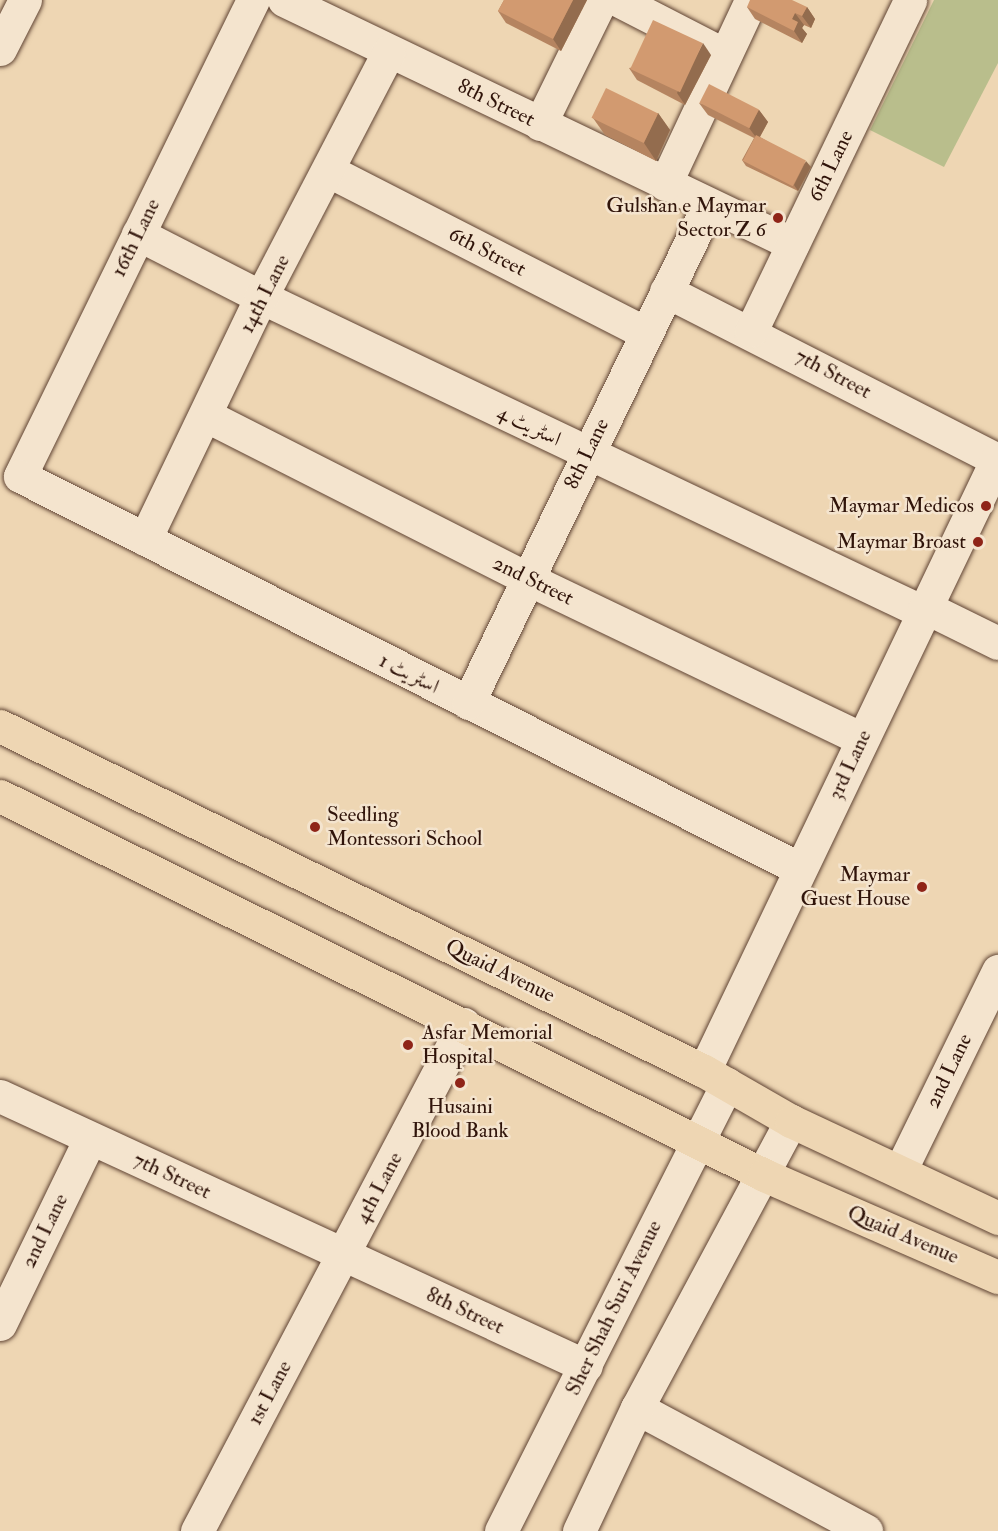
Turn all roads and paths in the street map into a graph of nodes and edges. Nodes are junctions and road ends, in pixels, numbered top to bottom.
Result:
1 (25, 0) edge
2 (253, 0) edge
3 (284, 0) edge
4 (600, 0) edge
5 (618, 0) edge
6 (751, 0) edge
7 (910, 0) edge
8 (0, 49) edge
9 (389, 51) junction
10 (725, 55) junction
11 (540, 124) junction
12 (329, 171) junction
13 (665, 184) junction
14 (708, 206) junction
15 (138, 234) junction
16 (793, 244) junction
17 (666, 291) junction
18 (261, 297) junction
19 (751, 331) junction
20 (646, 333) junction
21 (207, 416) junction
22 (587, 454) junction
23 (998, 460) edge
24 (20, 476) joint
25 (146, 539) junction
26 (528, 579) junction
27 (924, 609) junction
28 (998, 643) edge
29 (468, 704) junction
30 (0, 726) edge
31 (862, 740) junction
32 (0, 796) edge
33 (800, 869) junction
34 (998, 971) edge
35 (464, 1024) junction
36 (715, 1078) junction
37 (0, 1096) edge
38 (791, 1121) junction
39 (90, 1139) junction
40 (697, 1139) junction
41 (900, 1171) junction
42 (765, 1175) junction
43 (998, 1218) edge
44 (344, 1256) junction
45 (998, 1277) edge
46 (0, 1324) edge
47 (586, 1366) junction
48 (638, 1408) junction
49 (197, 1531) edge
50 (501, 1531) edge
51 (579, 1531) edge
52 (866, 1531) edge

1 - 8 street
2 - 15 street, 16th Lane
3 - 9 street, 8th Street
4 - 11 street
5 - 10 street
6 - 10 street
7 - 16 street, 6th Lane
9 - 11 street, 8th Street
9 - 12 street, 14th Lane
10 - 13 street
11 - 13 street, 8th Street
12 - 18 street, 14th Lane
12 - 20 street, 6th Street
13 - 14 street, 8th Street
14 - 16 street, 8th Street
14 - 17 street, 8th Lane
15 - 18 street, اسٹریٹ 4
15 - 24 street, 16th Lane
16 - 19 street, 6th Lane
17 - 19 street, 7th Street
17 - 20 street, 8th Lane
18 - 21 street, 14th Lane
18 - 22 street, اسٹریٹ 4
19 - 23 street, 7th Street
20 - 22 street, 8th Lane
21 - 25 street, 14th Lane
21 - 26 street, 2nd Street
22 - 26 street, 8th Lane
22 - 27 street, اسٹریٹ 4
23 - 27 street, 3rd Lane
24 - 25 street, اسٹریٹ 1
25 - 29 street, اسٹریٹ 1
26 - 29 street, 8th Lane
26 - 31 street, 2nd Street
27 - 28 street, اسٹریٹ 4
27 - 31 street, 3rd Lane
29 - 33 street, اسٹریٹ 1
30 - 36 main road, Quaid Avenue
31 - 33 street, 3rd Lane
32 - 35 main road, Quaid Avenue
33 - 36 street, 3rd Lane
34 - 41 street, 2nd Lane
35 - 40 main road, Quaid Avenue
35 - 44 street, 4th Lane
36 - 38 main road, Quaid Avenue
36 - 40 street, Sher Shah Suri Avenue
37 - 39 street, 7th Street
38 - 41 main road, Quaid Avenue
38 - 42 street
39 - 44 street, 7th Street
39 - 46 street, 2nd Lane
40 - 42 main road, Quaid Avenue
40 - 47 street, Sher Shah Suri Avenue
41 - 43 main road, Quaid Avenue
42 - 45 main road, Quaid Avenue
42 - 48 street
44 - 47 street, 8th Street
44 - 49 street, 1st Lane
47 - 50 street, Sher Shah Suri Avenue
48 - 51 street
48 - 52 street

